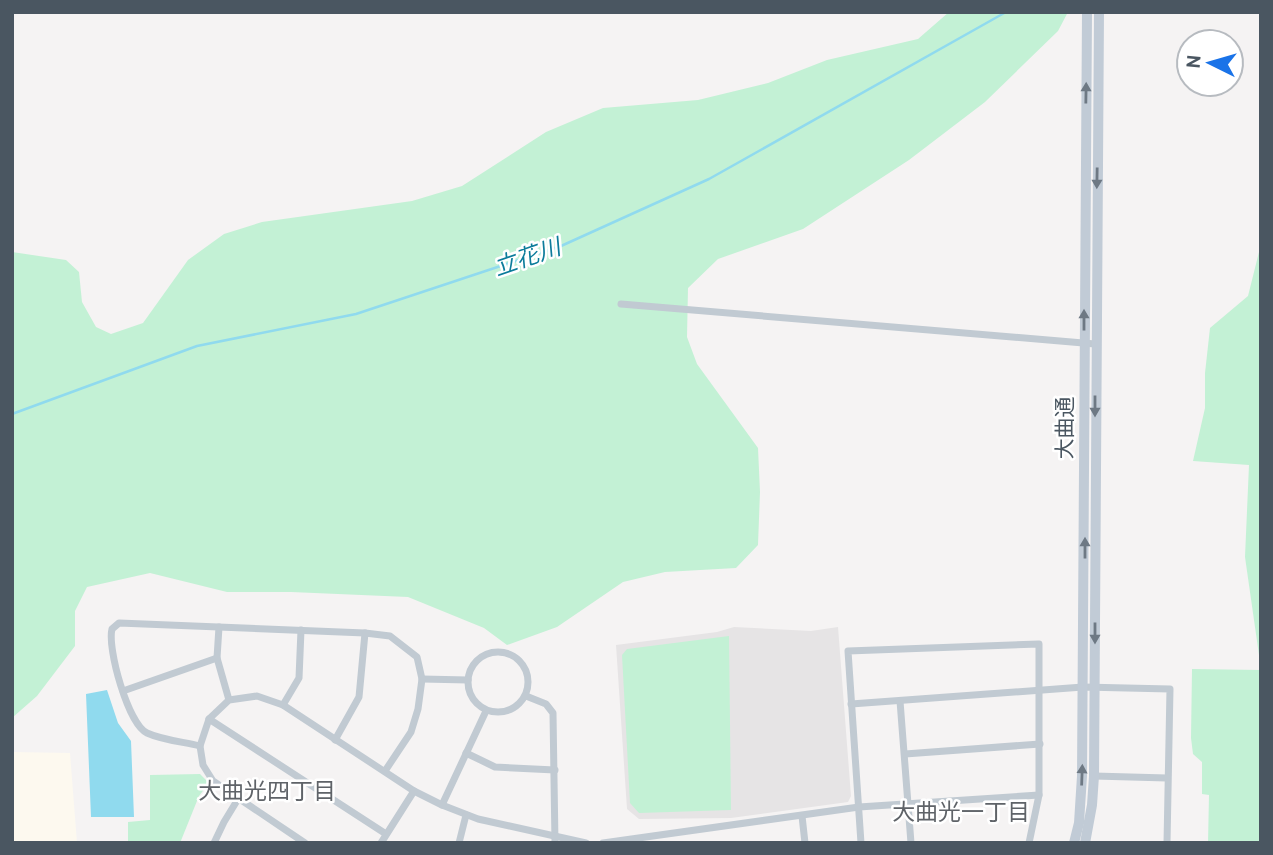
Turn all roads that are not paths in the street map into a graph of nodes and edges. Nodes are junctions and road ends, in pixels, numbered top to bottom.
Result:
1 (1087, 12) edge
2 (1099, 12) edge
3 (621, 304) dead end
4 (1090, 343) junction
5 (219, 627) junction
6 (301, 630) junction
7 (365, 633) junction
8 (217, 659) junction
9 (422, 679) junction
10 (468, 680) junction
11 (1083, 687) junction
12 (1095, 687) junction
13 (1040, 690) junction
14 (123, 691) junction
15 (526, 696) junction
16 (229, 700) junction
17 (900, 701) junction
18 (851, 704) junction
19 (283, 705) junction
20 (486, 710) junction
21 (209, 719) junction
22 (335, 740) junction
23 (1040, 744) junction
24 (200, 746) junction
25 (467, 753) junction
26 (905, 754) junction
27 (555, 770) junction
28 (384, 771) junction
29 (1094, 776) junction
30 (1167, 778) junction
31 (414, 791) junction
32 (1039, 795) junction
33 (238, 799) junction
34 (908, 804) junction
35 (442, 805) junction
36 (859, 807) junction
37 (466, 815) junction
38 (802, 816) junction
39 (386, 834) junction
40 (295, 840) edge
41 (555, 840) edge
42 (641, 840) edge
43 (214, 843) edge
44 (305, 843) edge
45 (380, 843) edge
46 (460, 843) edge
47 (586, 843) edge
48 (603, 843) edge
49 (805, 843) edge
50 (861, 843) edge
51 (911, 843) edge
52 (1029, 843) edge
53 (1074, 843) edge
54 (1086, 843) edge
55 (1167, 843) edge

4 -> 1 main road, 大曲通
2 -> 4 main road, 大曲通
3 - 4 street
11 -> 4 main road, 大曲通
4 -> 12 main road, 大曲通
5 - 6 street
5 - 8 street
5 - 14 street
6 - 7 street
6 - 19 street
7 - 9 street
7 - 22 street
8 - 14 street
8 - 16 street
9 - 10 street
9 - 28 street
10 - 15 street
10 - 20 street
11 - 12 street
11 - 13 street
53 -> 11 main road, 大曲通
12 - 29 main road, 大曲通
12 - 30 street
13 - 17 street
13 - 18 street
13 - 23 street
14 - 24 street
15 - 20 street
15 - 27 street
16 - 19 street
16 - 21 street
17 - 18 street
17 - 26 street
18 - 36 street
19 - 22 street
20 - 25 street
21 - 24 street
21 - 39 street
22 - 28 street
23 - 26 street
23 - 32 street
24 - 33 street
25 - 27 street
25 - 35 street
26 - 34 street
27 - 41 street
28 - 31 street
29 - 30 street
29 - 54 main road, 大曲通
30 - 55 street
31 - 35 street
31 - 39 street
32 - 34 street
32 - 52 street
33 - 40 street
33 - 43 street
34 - 36 street
34 - 51 street
35 - 37 street
36 - 38 street
36 - 50 street
37 - 41 street
37 - 46 street
38 - 42 street
38 - 49 street
39 - 45 street
40 - 44 street
41 - 47 street
42 - 48 street

